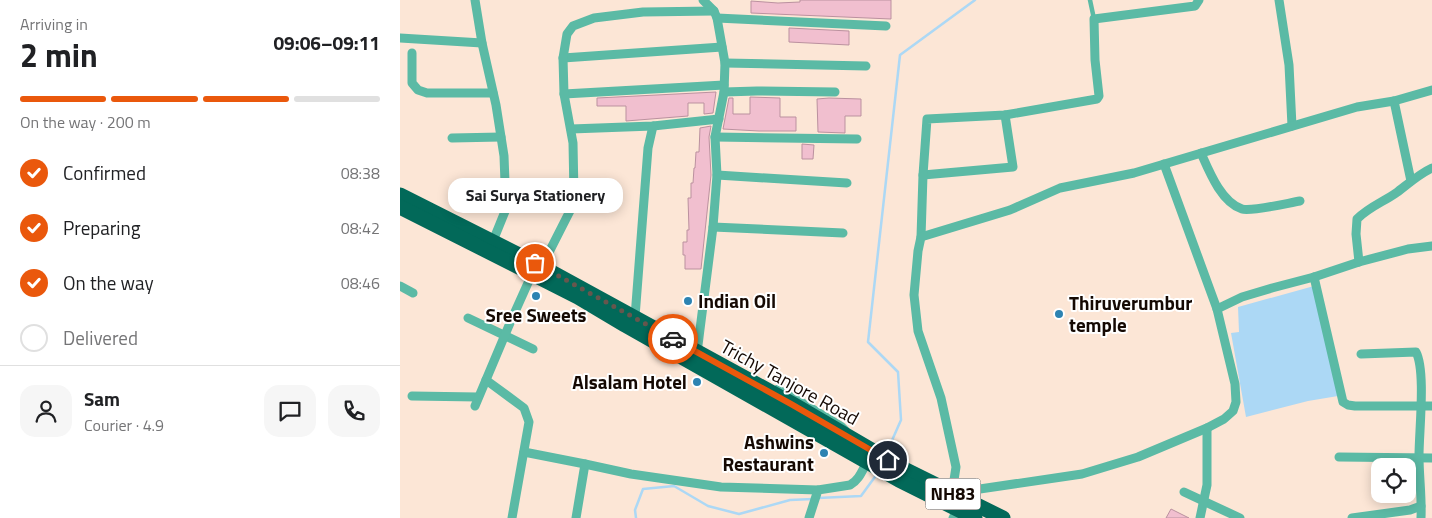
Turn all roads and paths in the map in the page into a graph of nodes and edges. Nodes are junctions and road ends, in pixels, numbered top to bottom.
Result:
1 (475, 0) edge
2 (703, 0) edge
3 (1090, 0) edge
4 (1199, 0) edge
5 (1279, 0) edge
6 (715, 15) junction
7 (1094, 19) junction
8 (886, 26) dead end
9 (400, 38) edge
10 (482, 43) junction
11 (722, 47) junction
12 (412, 53) dead end
13 (564, 58) junction
14 (725, 63) junction
15 (866, 66) dead end
16 (724, 89) junction
17 (1432, 90) edge
18 (835, 92) dead end
19 (493, 93) junction
20 (564, 94) junction
21 (1394, 101) junction
22 (1005, 115) junction
23 (719, 120) junction
24 (653, 126) junction
25 (1292, 126) junction
26 (571, 129) junction
27 (501, 137) junction
28 (715, 137) junction
29 (452, 138) dead end
30 (857, 139) dead end
31 (1201, 153) junction
32 (1164, 164) junction
33 (1432, 168) edge
34 (923, 174) junction
35 (717, 175) junction
36 (1411, 181) junction
37 (847, 183) dead end
38 (400, 195) edge
39 (1300, 201) dead end
40 (400, 208) edge
41 (713, 227) junction
42 (843, 234) dead end
43 (921, 237) junction
44 (493, 241) junction
45 (1432, 246) edge
46 (1359, 262) junction
47 (537, 270) junction
48 (1314, 277) junction
49 (400, 286) edge
50 (413, 293) dead end
51 (1217, 309) junction
52 (635, 317) junction
53 (468, 318) dead end
54 (504, 337) junction
55 (533, 350) dead end
56 (697, 353) junction
57 (1360, 354) dead end
58 (718, 364) junction
59 (486, 380) junction
60 (765, 382) dead end
61 (774, 386) dead end
62 (412, 396) dead end
63 (1420, 406) junction
64 (1432, 406) edge
65 (1208, 428) junction
66 (524, 452) junction
67 (868, 456) junction
68 (1339, 457) dead end
69 (1419, 458) junction
70 (1432, 458) edge
71 (585, 464) junction
72 (901, 475) junction
73 (947, 491) junction
74 (817, 492) junction
75 (1184, 492) dead end
76 (1204, 501) junction
77 (1422, 506) junction
78 (958, 509) edge
79 (512, 518) edge
80 (576, 518) edge
81 (809, 518) edge
82 (975, 518) edge
83 (1003, 518) edge
84 (1200, 518) edge
85 (1240, 518) edge
86 (1352, 518) edge
87 (1421, 518) edge

1 - 10 street
2 - 6 street
3 - 7 lane
4 - 7 street
5 - 25 street
6 - 8 street
6 - 11 street
6 - 13 street
7 - 22 street
9 - 10 street
10 - 19 street
11 - 13 street
11 - 14 street
12 - 19 street
13 - 20 street
14 - 15 street
14 - 16 street
16 - 18 street
16 - 20 street
16 - 23 street
17 - 21 street
19 - 27 street
20 - 26 street
21 - 25 street
21 - 36 street
22 - 34 street
22 - 34 street
23 - 24 street
23 - 28 street
24 - 26 street
24 - 52 street
25 - 31 street
26 - 47 street
27 - 29 street
27 - 44 street
28 - 30 street
28 - 35 street
31 - 32 street
31 - 39 street
32 - 43 street
32 - 51 street
33 - 36 street
34 - 43 street
35 - 37 street
35 - 41 street
36 - 46 street
38 - 44 highway, Trichy Tanjore Road / NH83
40 - 47 highway, Trichy Tanjore Road / NH83
41 - 42 street
41 - 56 street
43 - 73 street
44 - 47 highway, Trichy Tanjore Road / NH83
45 - 46 street
46 - 48 street
47 - 52 highway, Trichy Tanjore Road / NH83
47 - 54 street
47 - 67 highway, Trichy Tanjore Road / NH83
48 - 51 street
48 - 63 street
49 - 50 street
51 - 65 street
52 - 56 highway, Trichy Tanjore Road / NH83
53 - 54 street
54 - 55 street
54 - 59 street
56 - 58 highway, Trichy Tanjore Road / NH83
57 - 63 street
58 - 60 lane
58 - 67 highway, Trichy Tanjore Road / NH83
59 - 62 street
59 - 66 street
61 - 67 lane
63 - 64 street
63 - 69 street
65 - 76 street
65 - 78 street
66 - 71 street
66 - 79 street
67 - 72 highway, Trichy Tanjore Road / NH83
67 - 74 street
68 - 69 street
69 - 70 street
69 - 77 street
71 - 74 street
71 - 80 street
72 - 73 highway, Trichy Tanjore Road / NH83
72 - 78 highway, Trichy Tanjore Road / NH83
73 - 78 highway, Trichy Tanjore Road / NH83
74 - 81 street
75 - 76 street
76 - 84 street
76 - 85 street
77 - 86 street
77 - 87 street
78 - 82 highway, Trichy Tanjore Road / NH83
78 - 83 highway, Trichy Tanjore Road / NH83

